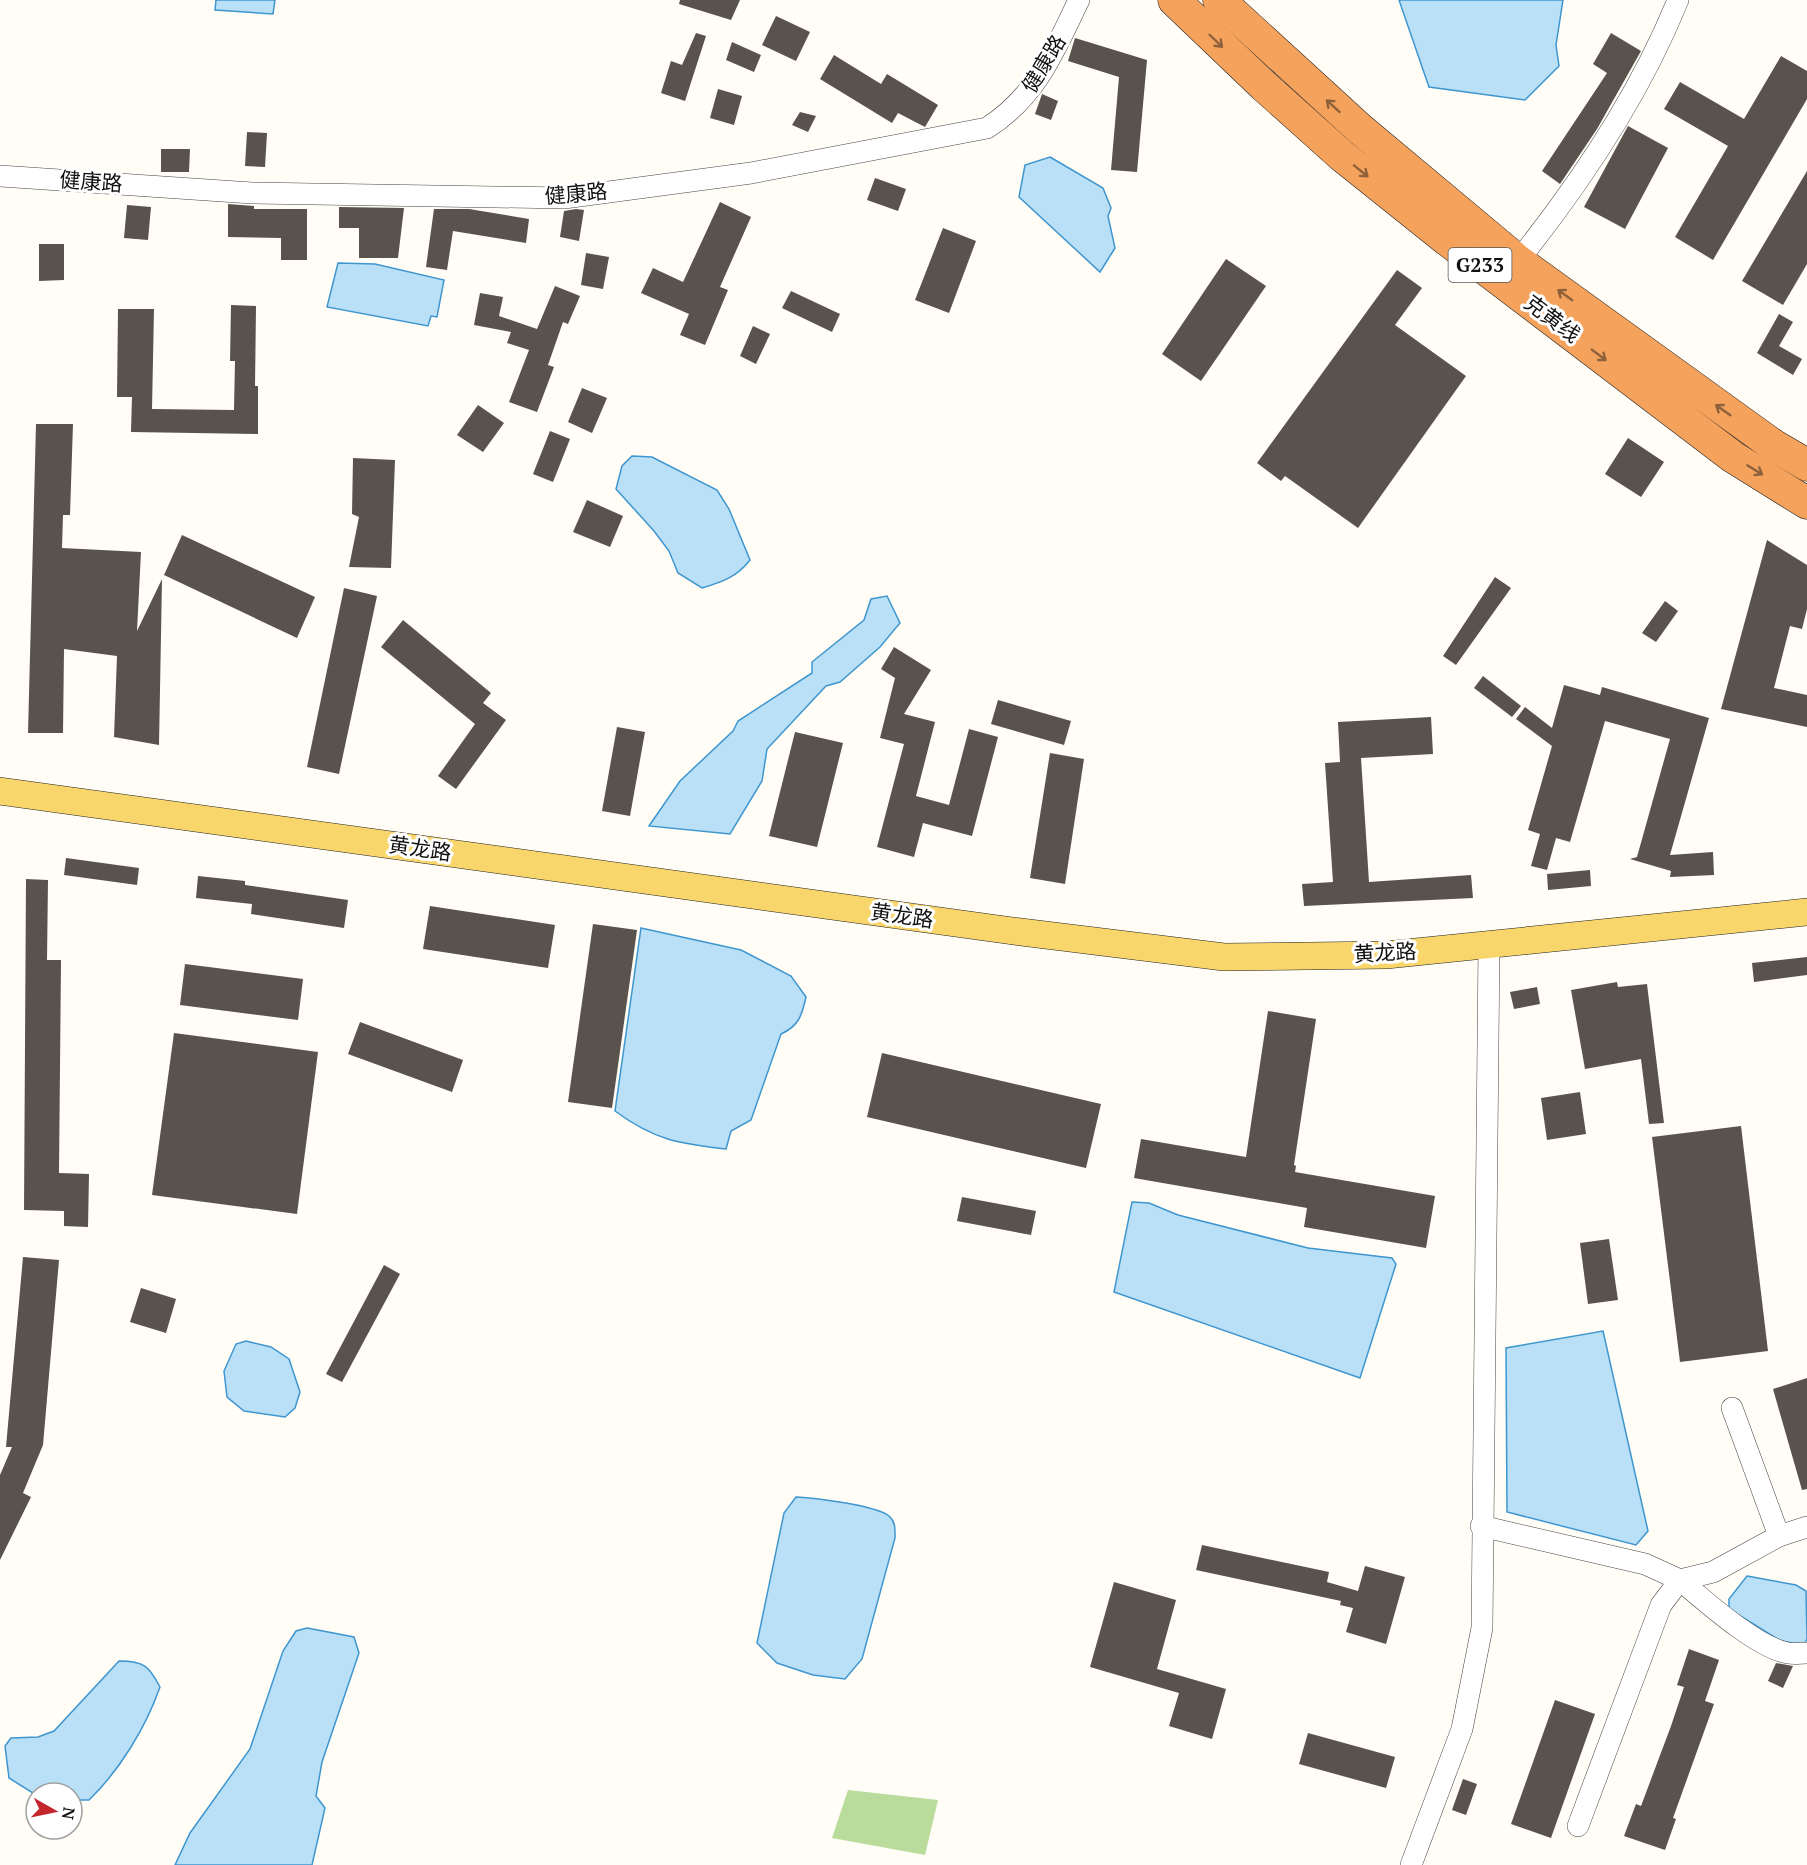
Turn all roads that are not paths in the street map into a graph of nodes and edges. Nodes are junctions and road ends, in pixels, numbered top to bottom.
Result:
1 (1079, 0) edge
2 (1174, 0) edge
3 (1219, 0) edge
4 (1678, 0) edge
5 (0, 176) edge
6 (1518, 261) junction
7 (1807, 465) edge
8 (1807, 503) edge
9 (0, 791) edge
10 (1807, 912) edge
11 (1489, 945) junction
12 (1732, 1408) dead end
13 (1481, 1526) junction
14 (1807, 1527) edge
15 (1779, 1536) junction
16 (1680, 1580) junction
17 (1807, 1653) edge
18 (1578, 1826) dead end
19 (1411, 1865) edge

1 - 5 street, 健康路
2 -> 8 highway, 克黄线 / G233
6 -> 3 highway, 克黄线 / G233
4 - 6 street
7 -> 6 highway, 克黄线 / G233
9 - 11 main road, 黄龙路
10 - 11 main road, 黄龙路
11 - 13 street
12 - 15 street
13 - 16 street
13 - 19 street
14 - 15 street
15 - 16 street
16 - 17 street
16 - 18 street

